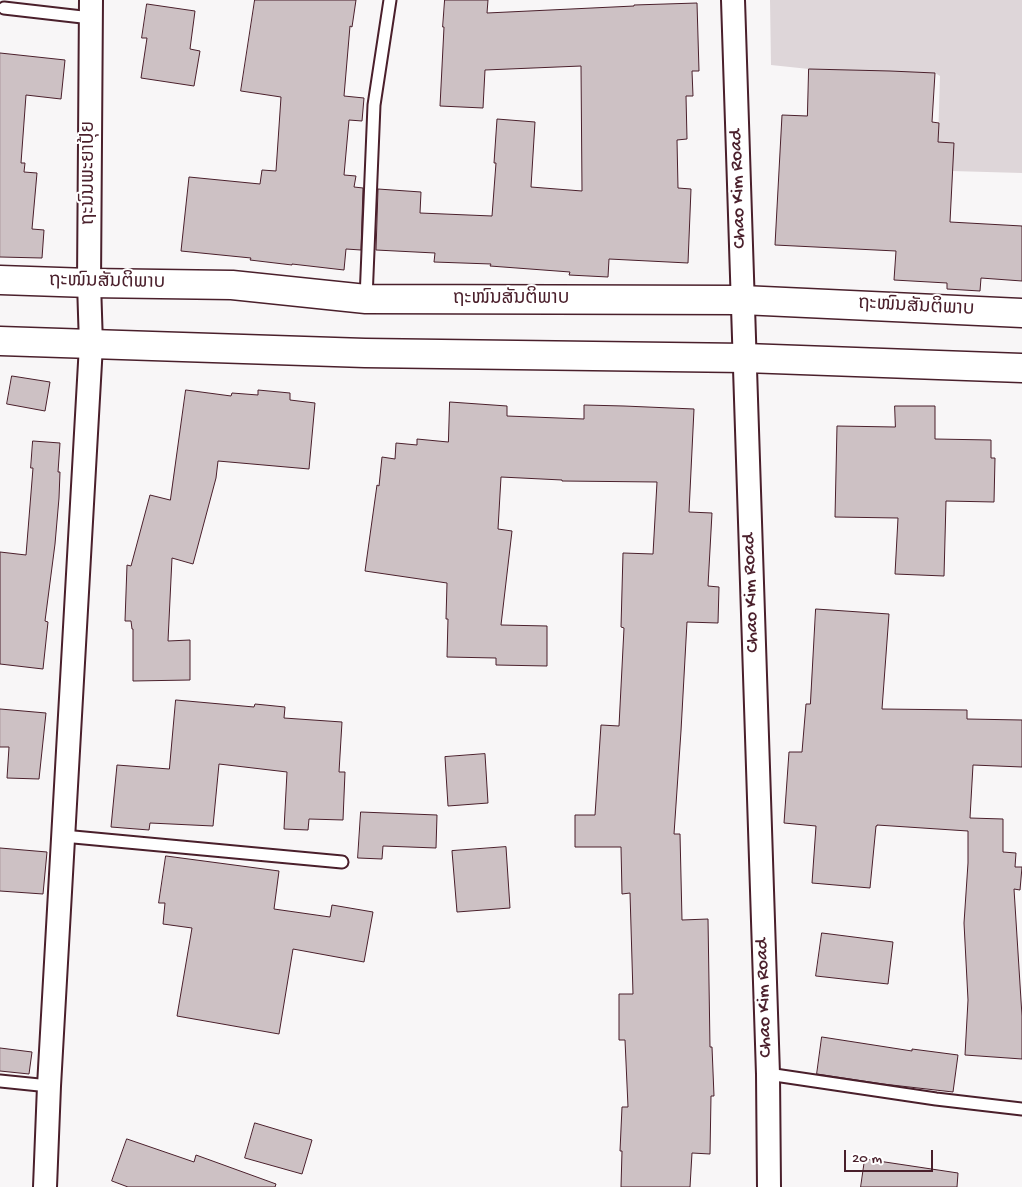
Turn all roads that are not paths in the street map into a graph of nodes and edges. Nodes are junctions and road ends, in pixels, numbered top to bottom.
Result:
1 (390, 0) edge
2 (733, 0) edge
3 (4, 8) dead end
4 (91, 9) edge
5 (0, 280) edge
6 (89, 283) junction
7 (366, 299) junction
8 (742, 300) junction
9 (1022, 313) edge
10 (0, 341) edge
11 (91, 345) junction
12 (744, 358) junction
13 (1022, 368) edge
14 (63, 836) junction
15 (342, 862) dead end
16 (768, 1074) junction
17 (0, 1081) edge
18 (49, 1086) junction
19 (1022, 1109) edge
20 (45, 1187) edge
21 (769, 1187) edge

1 - 7 lane
2 - 8 street, Chao Kim Road
3 - 4 lane
4 - 6 street, ຖະນົນພະຍາປຸ້ຍ
5 - 6 street, ຖະໜົນສັນຕິພາບ
6 - 7 street, ຖະໜົນສັນຕິພາບ
6 - 11 street, ຖະນົນພະຍາປຸ້ຍ
7 - 8 street, ຖະໜົນສັນຕິພາບ
8 - 9 street, ຖະໜົນສັນຕິພາບ
8 - 12 street, Chao Kim Road
10 - 11 street
11 - 12 street
11 - 14 street, ຖະນົນພະຍາປຸ້ຍ
12 - 13 street
12 - 16 street, Chao Kim Road
14 - 15 lane
14 - 18 street, ຖະນົນພະຍາປຸ້ຍ
16 - 19 lane
16 - 21 street, Chao Kim Road
17 - 18 lane
18 - 20 street, ຖະນົນພະຍາປຸ້ຍ

